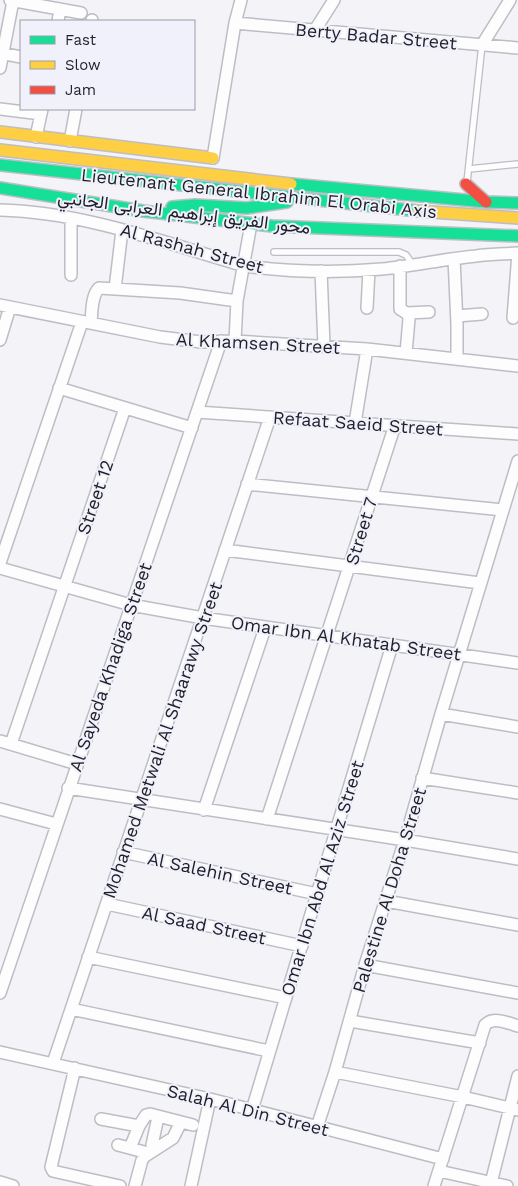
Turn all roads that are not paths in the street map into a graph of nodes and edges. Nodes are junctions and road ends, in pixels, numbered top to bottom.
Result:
1 (12, 0) edge
2 (240, 0) edge
3 (334, 0) edge
4 (510, 0) edge
5 (60, 9) junction
6 (81, 13) dead end
7 (58, 20) edge
8 (235, 23) junction
9 (315, 30) junction
10 (482, 45) junction
11 (518, 48) edge
12 (2, 53) edge
13 (20, 57) edge
14 (0, 68) edge
15 (0, 109) edge
16 (76, 110) edge
17 (41, 112) edge
18 (0, 132) edge
19 (36, 137) junction
20 (70, 141) junction
21 (0, 150) edge
22 (214, 158) joint
23 (0, 164) edge
24 (518, 164) edge
25 (469, 169) junction
26 (466, 184) joint
27 (0, 188) edge
28 (300, 198) junction
29 (486, 202) junction
30 (518, 203) edge
31 (0, 210) edge
32 (143, 211) junction
33 (71, 218) junction
34 (518, 218) edge
35 (251, 224) junction
36 (122, 230) junction
37 (518, 236) edge
38 (274, 252) dead end
39 (518, 253) edge
40 (454, 259) junction
41 (412, 264) junction
42 (244, 266) junction
43 (400, 266) junction
44 (368, 270) junction
45 (321, 271) junction
46 (71, 275) dead end
47 (115, 289) junction
48 (237, 302) junction
49 (5, 306) edge
50 (367, 308) dead end
51 (429, 312) dead end
52 (406, 313) junction
53 (482, 314) dead end
54 (457, 316) junction
55 (513, 318) dead end
56 (86, 323) junction
57 (0, 340) edge
58 (235, 341) junction
59 (222, 342) junction
60 (324, 346) junction
61 (367, 349) junction
62 (406, 353) junction
63 (457, 359) junction
64 (518, 366) edge
65 (59, 388) junction
66 (125, 408) junction
67 (197, 412) junction
68 (270, 417) junction
69 (355, 422) junction
70 (395, 425) junction
71 (192, 428) junction
72 (518, 434) edge
73 (518, 461) edge
74 (247, 484) junction
75 (372, 497) junction
76 (503, 510) junction
77 (225, 550) junction
78 (0, 563) edge
79 (350, 567) junction
80 (0, 568) edge
81 (480, 583) junction
82 (65, 586) junction
83 (131, 605) junction
84 (203, 618) junction
85 (265, 628) junction
86 (327, 636) junction
87 (392, 646) junction
88 (459, 654) junction
89 (518, 663) edge
90 (441, 714) junction
91 (518, 728) edge
92 (5, 742) edge
93 (77, 764) junction
94 (422, 778) junction
95 (68, 788) junction
96 (518, 794) edge
97 (142, 800) junction
98 (0, 809) edge
99 (204, 810) junction
100 (267, 819) junction
101 (56, 824) junction
102 (337, 829) junction
103 (405, 840) junction
104 (124, 852) junction
105 (518, 859) edge
106 (317, 894) junction
107 (386, 901) junction
108 (107, 904) junction
109 (518, 925) edge
110 (302, 946) junction
111 (88, 957) junction
112 (365, 965) junction
113 (1, 986) edge
114 (518, 993) edge
115 (286, 998) junction
116 (71, 1009) junction
117 (350, 1021) junction
118 (518, 1026) edge
119 (480, 1043) junction
120 (269, 1051) junction
121 (0, 1052) edge
122 (53, 1063) junction
123 (75, 1068) junction
124 (335, 1072) junction
125 (518, 1076) edge
126 (463, 1097) junction
127 (210, 1099) junction
128 (514, 1109) edge
129 (252, 1110) junction
130 (158, 1117) junction
131 (101, 1119) dead end
132 (181, 1122) junction
133 (193, 1125) dead end
134 (138, 1126) junction
135 (317, 1127) junction
136 (118, 1145) dead end
137 (130, 1148) junction
138 (150, 1152) junction
139 (443, 1159) junction
140 (439, 1171) junction
141 (0, 1183) edge
142 (491, 1183) junction
143 (13, 1186) edge
144 (120, 1186) edge
145 (135, 1186) edge
146 (191, 1186) edge
147 (434, 1186) edge
148 (507, 1186) edge

1 - 5 street
1 - 12 street
2 - 8 street
3 - 9 street
4 - 10 street
5 - 6 street
5 - 7 street
8 - 9 street, Berty Badar Street
8 - 22 street
9 - 10 street, Berty Badar Street
10 - 11 street, Berty Badar Street
10 - 25 lane
12 - 13 street
12 - 14 street
15 - 17 street
16 - 20 street
17 - 19 street
18 - 19 main road
19 - 20 main road
20 - 22 main road
21 - 29 main road, Lieutenant General Ibrahim El Orabi Axis
23 - 28 main road, Lieutenant General Ibrahim El Orabi Axis
24 - 25 lane
25 - 26 lane
26 - 29 main road
27 - 32 main road, محور الفريق إبراهيم العرابى الجانبي
28 - 32 main road
28 - 34 main road, Lieutenant General Ibrahim El Orabi Axis
29 - 30 main road, Lieutenant General Ibrahim El Orabi Axis
31 - 33 street, Al Rashah Street
32 - 35 main road, محور الفريق إبراهيم العرابى الجانبي
33 - 36 street, Al Rashah Street
33 - 46 street
35 - 37 main road, محور الفريق إبراهيم العرابى الجانبي
35 - 42 street
36 - 42 street, Al Rashah Street
36 - 47 street
38 - 41 lane
39 - 40 street, Al Rashah Street
39 - 55 street
40 - 41 street, Al Rashah Street
40 - 54 street
41 - 43 street, Al Rashah Street
42 - 45 street, Al Rashah Street
42 - 48 street
43 - 44 street, Al Rashah Street
43 - 52 street
44 - 45 street, Al Rashah Street
44 - 50 street
45 - 60 street
47 - 48 street
47 - 56 street
48 - 58 street
49 - 56 street, Al Khamsen Street
49 - 57 street
51 - 52 street
52 - 62 street
53 - 54 street
54 - 63 street
56 - 59 street, Al Khamsen Street
56 - 65 street
58 - 59 street, Al Khamsen Street
58 - 60 street, Al Khamsen Street
59 - 67 street, Al Sayeda Khadiga Street
60 - 61 street, Al Khamsen Street
61 - 62 street, Al Khamsen Street
61 - 69 street
62 - 63 street, Al Khamsen Street
63 - 64 street, Al Khamsen Street
65 - 66 street
65 - 78 street
66 - 71 street
66 - 82 street, Street 12
67 - 68 street, Refaat Saeid Street
67 - 71 street, Al Sayeda Khadiga Street
68 - 69 street, Refaat Saeid Street
68 - 74 street, Mohamed Metwali Al Shaarawy Street
69 - 70 street, Refaat Saeid Street
70 - 72 street, Refaat Saeid Street
70 - 75 street, Street 7
71 - 83 street, Al Sayeda Khadiga Street
73 - 76 street, Palestine Al Doha Street
74 - 75 street
74 - 77 street, Mohamed Metwali Al Shaarawy Street
75 - 76 street
75 - 79 street, Street 7
76 - 81 street, Palestine Al Doha Street
77 - 79 street
77 - 84 street, Mohamed Metwali Al Shaarawy Street
79 - 81 street
79 - 86 street, Street 7
80 - 82 street, Omar Ibn Al Khatab Street
81 - 88 street, Palestine Al Doha Street
82 - 83 street, Omar Ibn Al Khatab Street
82 - 92 street, Street 12
83 - 84 street, Omar Ibn Al Khatab Street
83 - 93 street, Al Sayeda Khadiga Street
84 - 85 street, Omar Ibn Al Khatab Street
84 - 97 street, Mohamed Metwali Al Shaarawy Street
85 - 86 street, Omar Ibn Al Khatab Street
85 - 99 street
86 - 87 street, Omar Ibn Al Khatab Street
86 - 100 street, Street 7
87 - 88 street, Omar Ibn Al Khatab Street
87 - 102 street, Omar Ibn Abd Al Aziz Street
88 - 89 street, Omar Ibn Al Khatab Street
88 - 90 street, Palestine Al Doha Street
90 - 91 street
90 - 94 street, Palestine Al Doha Street
92 - 93 street
93 - 95 street, Al Sayeda Khadiga Street
94 - 96 street
94 - 103 street, Palestine Al Doha Street
95 - 97 street
95 - 101 street, Al Sayeda Khadiga Street
97 - 99 street
97 - 104 street, Mohamed Metwali Al Shaarawy Street
98 - 101 street
99 - 100 street
100 - 102 street
101 - 113 street, Al Sayeda Khadiga Street
102 - 103 street
102 - 106 street, Omar Ibn Abd Al Aziz Street
103 - 105 street
103 - 107 street, Palestine Al Doha Street
104 - 106 street, Al Salehin Street
104 - 108 street, Mohamed Metwali Al Shaarawy Street
106 - 110 street, Omar Ibn Abd Al Aziz Street
107 - 109 street
107 - 112 street, Palestine Al Doha Street
108 - 110 street, Al Saad Street
108 - 111 street, Mohamed Metwali Al Shaarawy Street
110 - 115 street, Omar Ibn Abd Al Aziz Street
111 - 115 street
111 - 116 street, Mohamed Metwali Al Shaarawy Street
112 - 114 street
112 - 117 street, Palestine Al Doha Street
115 - 120 street, Omar Ibn Abd Al Aziz Street
116 - 120 street
116 - 122 street, Mohamed Metwali Al Shaarawy Street
117 - 119 street
117 - 124 street, Palestine Al Doha Street
118 - 119 street
119 - 126 street
120 - 129 street, Omar Ibn Abd Al Aziz Street
121 - 122 street, Salah Al Din Street
122 - 123 street, Salah Al Din Street
123 - 127 street, Salah Al Din Street
123 - 144 street
124 - 126 street
124 - 135 street, Palestine Al Doha Street
125 - 128 street
126 - 128 street
126 - 139 street
127 - 129 street, Salah Al Din Street
127 - 146 street
128 - 142 street
129 - 135 street, Salah Al Din Street
130 - 132 street
130 - 134 street
130 - 138 street
131 - 134 street
132 - 133 street
132 - 138 street
134 - 137 street
135 - 139 street, Salah Al Din Street
136 - 137 street
137 - 138 street
138 - 145 street
139 - 140 street
140 - 142 street
140 - 147 street
141 - 143 street
142 - 148 street

